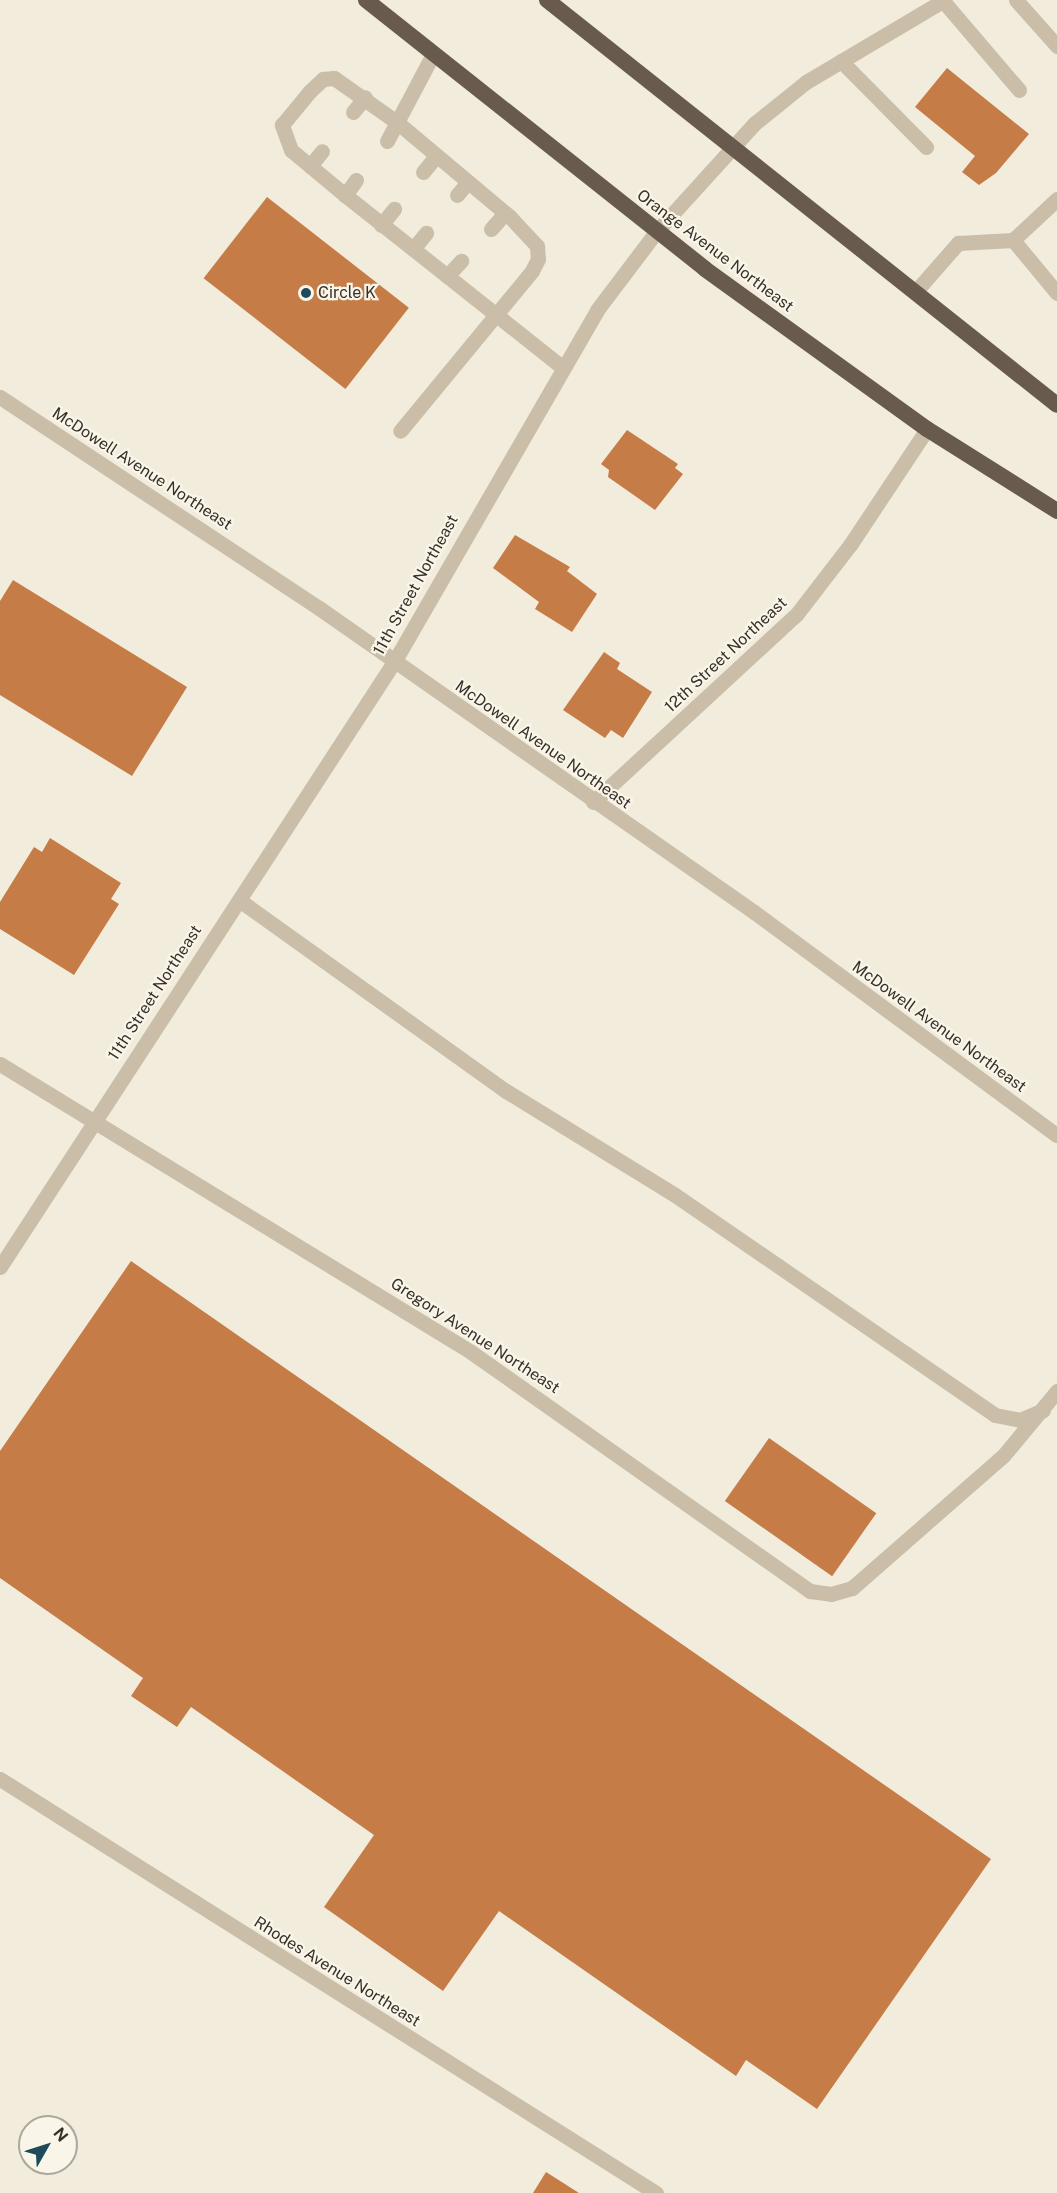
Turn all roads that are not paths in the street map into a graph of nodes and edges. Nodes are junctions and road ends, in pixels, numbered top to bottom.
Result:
1 (366, 0) edge
2 (547, 0) edge
3 (944, 0) edge
4 (1016, 0) edge
5 (1057, 46) edge
6 (433, 54) junction
7 (841, 61) junction
8 (1019, 90) dead end
9 (364, 97) junction
10 (352, 112) dead end
11 (398, 123) junction
12 (387, 141) dead end
13 (730, 146) junction
14 (926, 147) dead end
15 (322, 151) dead end
16 (436, 156) junction
17 (310, 166) junction
18 (423, 172) dead end
19 (356, 180) dead end
20 (468, 182) junction
21 (345, 195) junction
22 (457, 195) dead end
23 (1057, 200) edge
24 (394, 209) dead end
25 (505, 213) junction
26 (381, 225) junction
27 (490, 229) dead end
28 (656, 232) junction
29 (426, 233) dead end
30 (1013, 240) junction
31 (413, 249) junction
32 (461, 261) dead end
33 (447, 276) junction
34 (916, 291) junction
35 (1057, 293) edge
36 (497, 315) junction
37 (562, 367) junction
38 (0, 397) edge
39 (1057, 405) edge
40 (927, 429) junction
41 (400, 430) dead end
42 (1057, 511) edge
43 (394, 662) junction
44 (593, 802) junction
45 (239, 900) junction
46 (0, 1064) edge
47 (94, 1120) junction
48 (1057, 1135) edge
49 (0, 1267) edge
50 (1057, 1392) edge
51 (1047, 1408) junction
52 (0, 1779) edge
53 (656, 2193) edge

1 - 6 highway, Orange Avenue Northeast
2 - 13 highway
3 - 7 street, 11th Street Northeast
3 - 8 street
4 - 5 street
6 - 11 street
6 - 28 highway, Orange Avenue Northeast
7 - 13 street, 11th Street Northeast
7 - 14 street
9 - 10 street
9 - 11 street
9 - 17 street
11 - 12 street
11 - 16 street
13 - 28 street, 11th Street Northeast
13 - 34 highway
15 - 17 street
16 - 18 street
16 - 20 street
17 - 21 street
19 - 21 street
20 - 22 street
20 - 25 street
21 - 26 street
23 - 30 street
24 - 26 street
25 - 27 street
25 - 36 street
26 - 31 street
28 - 37 street, 11th Street Northeast
28 - 40 highway, Orange Avenue Northeast
29 - 31 street
30 - 34 street
30 - 35 street
31 - 33 street
32 - 33 street
33 - 36 street
34 - 39 highway
36 - 37 street
36 - 41 street
37 - 43 street, 11th Street Northeast
38 - 43 street, McDowell Avenue Northeast
40 - 42 highway, Orange Avenue Northeast
40 - 44 street, 12th Street Northeast
43 - 44 street, McDowell Avenue Northeast
43 - 45 street, 11th Street Northeast
44 - 48 street, McDowell Avenue Northeast
45 - 47 street, 11th Street Northeast
45 - 51 street
46 - 47 street, Gregory Avenue Northeast
47 - 49 street, 11th Street Northeast
47 - 51 street, Gregory Avenue Northeast
50 - 51 street, Gregory Avenue Northeast
52 - 53 street, Rhodes Avenue Northeast

